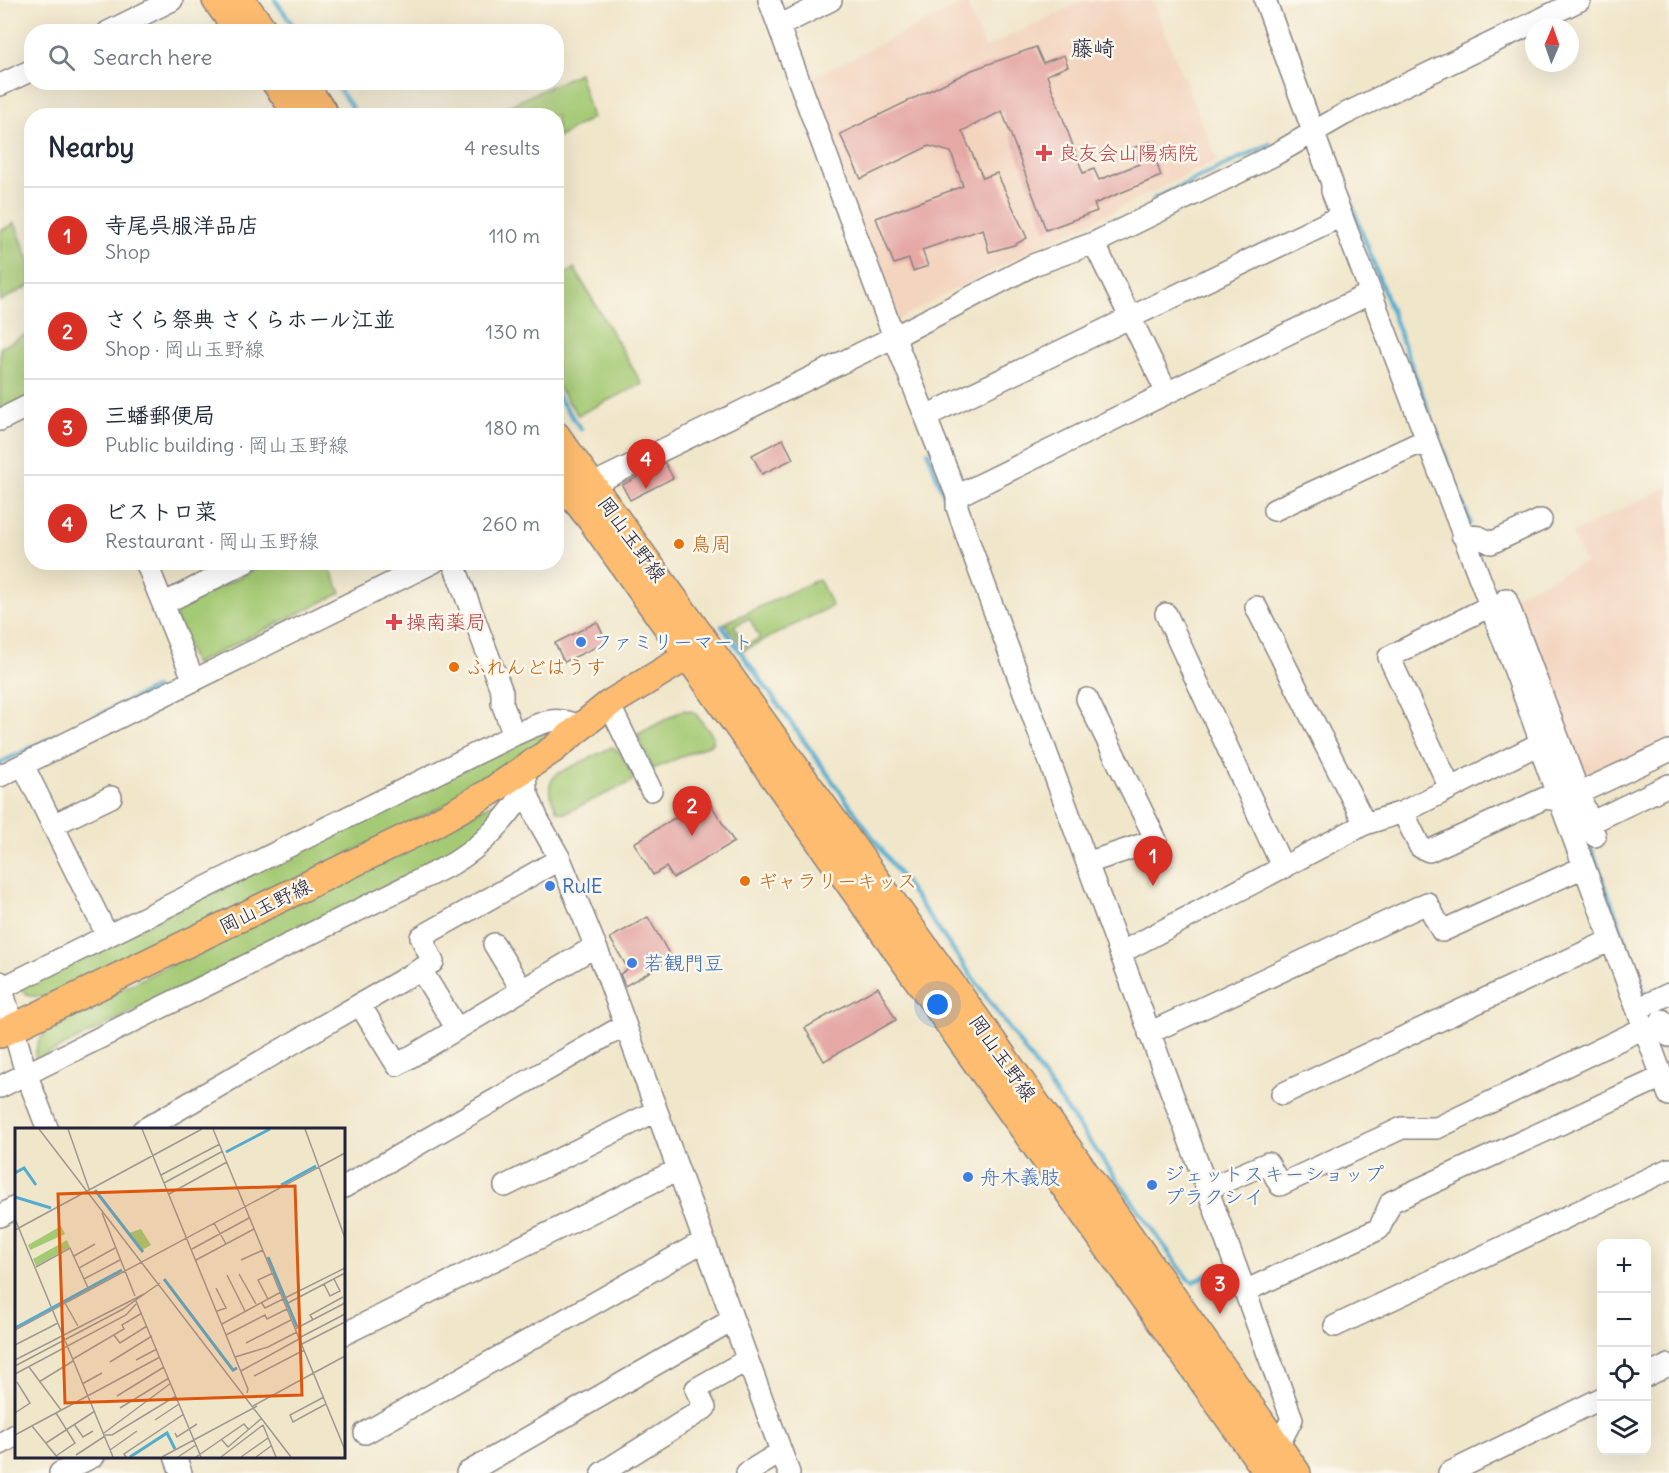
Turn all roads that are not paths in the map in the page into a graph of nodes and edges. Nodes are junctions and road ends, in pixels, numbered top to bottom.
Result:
1 (172, 0) edge
2 (216, 0) edge
3 (241, 0) edge
4 (770, 0) edge
5 (831, 0) edge
6 (1265, 0) edge
7 (1580, 0) edge
8 (124, 24) edge
9 (233, 24) edge
10 (259, 24) edge
11 (779, 26) junction
12 (24, 74) edge
13 (0, 85) edge
14 (281, 90) edge
15 (308, 90) edge
16 (293, 108) edge
17 (320, 108) edge
18 (1320, 128) junction
19 (1341, 216) junction
20 (1094, 243) junction
21 (1371, 293) junction
22 (1130, 318) junction
23 (894, 337) junction
24 (1167, 393) junction
25 (24, 408) edge
26 (926, 416) junction
27 (0, 420) edge
28 (1429, 447) junction
29 (564, 468) edge
30 (569, 489) edge
31 (957, 496) junction
32 (1274, 510) dead end
33 (1541, 520) dead end
34 (1470, 536) junction
35 (149, 570) edge
36 (230, 570) edge
37 (417, 570) edge
38 (456, 570) edge
39 (1498, 603) junction
40 (163, 604) junction
41 (1256, 606) dead end
42 (1166, 614) dead end
43 (697, 651) junction
44 (192, 674) junction
45 (1087, 699) dead end
46 (609, 704) junction
47 (579, 726) junction
48 (514, 735) junction
49 (1541, 743) junction
50 (1669, 751) edge
51 (26, 771) junction
52 (0, 776) edge
53 (525, 780) junction
54 (1669, 785) edge
55 (1450, 788) junction
56 (651, 790) dead end
57 (111, 797) dead end
58 (1570, 797) junction
59 (1403, 812) junction
60 (505, 820) junction
61 (541, 824) junction
62 (1365, 824) junction
63 (53, 825) junction
64 (1584, 829) junction
65 (560, 859) junction
66 (1087, 863) junction
67 (1584, 867) junction
68 (1283, 868) junction
69 (107, 936) junction
70 (1611, 940) junction
71 (494, 944) dead end
72 (594, 947) junction
73 (1119, 953) junction
74 (421, 970) junction
75 (1, 986) edge
76 (522, 990) junction
77 (360, 1005) junction
78 (1654, 1013) edge
79 (457, 1029) junction
80 (618, 1029) junction
81 (8, 1031) edge
82 (1149, 1033) junction
83 (26, 1073) junction
84 (1665, 1076) edge
85 (0, 1087) edge
86 (1282, 1094) dead end
87 (650, 1114) junction
88 (47, 1128) edge
89 (146, 1128) edge
90 (1669, 1169) edge
91 (677, 1170) junction
92 (345, 1186) edge
93 (505, 1186) dead end
94 (1207, 1189) junction
95 (15, 1207) edge
96 (0, 1216) edge
97 (704, 1241) junction
98 (1245, 1291) junction
99 (732, 1320) junction
100 (1335, 1326) dead end
101 (345, 1334) edge
102 (747, 1360) junction
103 (1669, 1365) edge
104 (1651, 1374) edge
105 (1597, 1400) edge
106 (364, 1433) dead end
107 (15, 1436) edge
108 (0, 1444) edge
109 (1278, 1446) junction
110 (776, 1455) junction
111 (90, 1458) edge
112 (176, 1458) edge
113 (60, 1473) edge
114 (181, 1473) edge
115 (467, 1473) edge
116 (602, 1473) edge
117 (747, 1473) edge
118 (789, 1473) edge
119 (1268, 1473) edge
120 (1297, 1473) edge
121 (1449, 1473) edge

1 - 8 street
2 - 9 main road
3 - 10 main road
4 - 11 street
5 - 11 street
6 - 18 street
7 - 18 street
11 - 23 street
12 - 13 street
14 - 16 main road
15 - 17 main road
18 - 19 street
18 - 20 street
19 - 21 street
19 - 22 street
20 - 22 street
20 - 23 street
21 - 24 street
21 - 28 street
22 - 24 street
22 - 26 street
23 - 26 street
23 - 30 street
24 - 31 street
25 - 27 street
26 - 31 street
28 - 32 street
28 - 34 street
29 - 30 main road, 岡山玉野線
30 - 43 main road, 岡山玉野線
31 - 66 street
33 - 34 street
34 - 39 street
35 - 40 street
36 - 40 street
37 - 44 street
38 - 48 street
39 - 49 street
39 - 55 street
39 - 58 street
40 - 44 street
41 - 62 street
42 - 68 street
43 - 46 main road, 岡山玉野線
43 - 109 main road, 岡山玉野線
43 - 119 main road, 岡山玉野線
44 - 51 street
45 - 66 street
46 - 47 main road, 岡山玉野線
46 - 56 street
47 - 48 street
47 - 53 main road, 岡山玉野線
48 - 69 street
49 - 55 street
49 - 58 street
50 - 58 street
51 - 52 street
51 - 63 street
53 - 60 street
53 - 61 street
53 - 81 main road, 岡山玉野線
54 - 64 street
55 - 59 street
57 - 63 street
58 - 59 street
58 - 64 street
59 - 62 street
60 - 61 street
60 - 83 street
61 - 65 street
62 - 68 street
63 - 69 street
64 - 67 street
65 - 72 street
65 - 74 street
66 - 73 street
67 - 70 street
67 - 82 street
68 - 73 street
69 - 75 street
70 - 78 street
70 - 86 street
71 - 76 street
72 - 76 street
72 - 80 street
73 - 82 street
74 - 77 street
74 - 79 street
75 - 81 street
76 - 79 street
77 - 79 street
77 - 89 street
78 - 84 street
78 - 94 street
80 - 87 street
80 - 92 street
81 - 83 street
82 - 94 street
83 - 85 street
83 - 88 street
84 - 98 street
87 - 91 street
87 - 93 street
90 - 100 street
91 - 97 street
91 - 101 street
94 - 98 street
95 - 96 street
97 - 99 street
97 - 106 street
98 - 109 street
99 - 102 street
99 - 115 street
102 - 110 street
102 - 116 street
103 - 104 street
105 - 121 street
107 - 108 street
109 - 120 main road, 岡山玉野線
110 - 117 street
110 - 118 street
111 - 113 street
112 - 114 street

